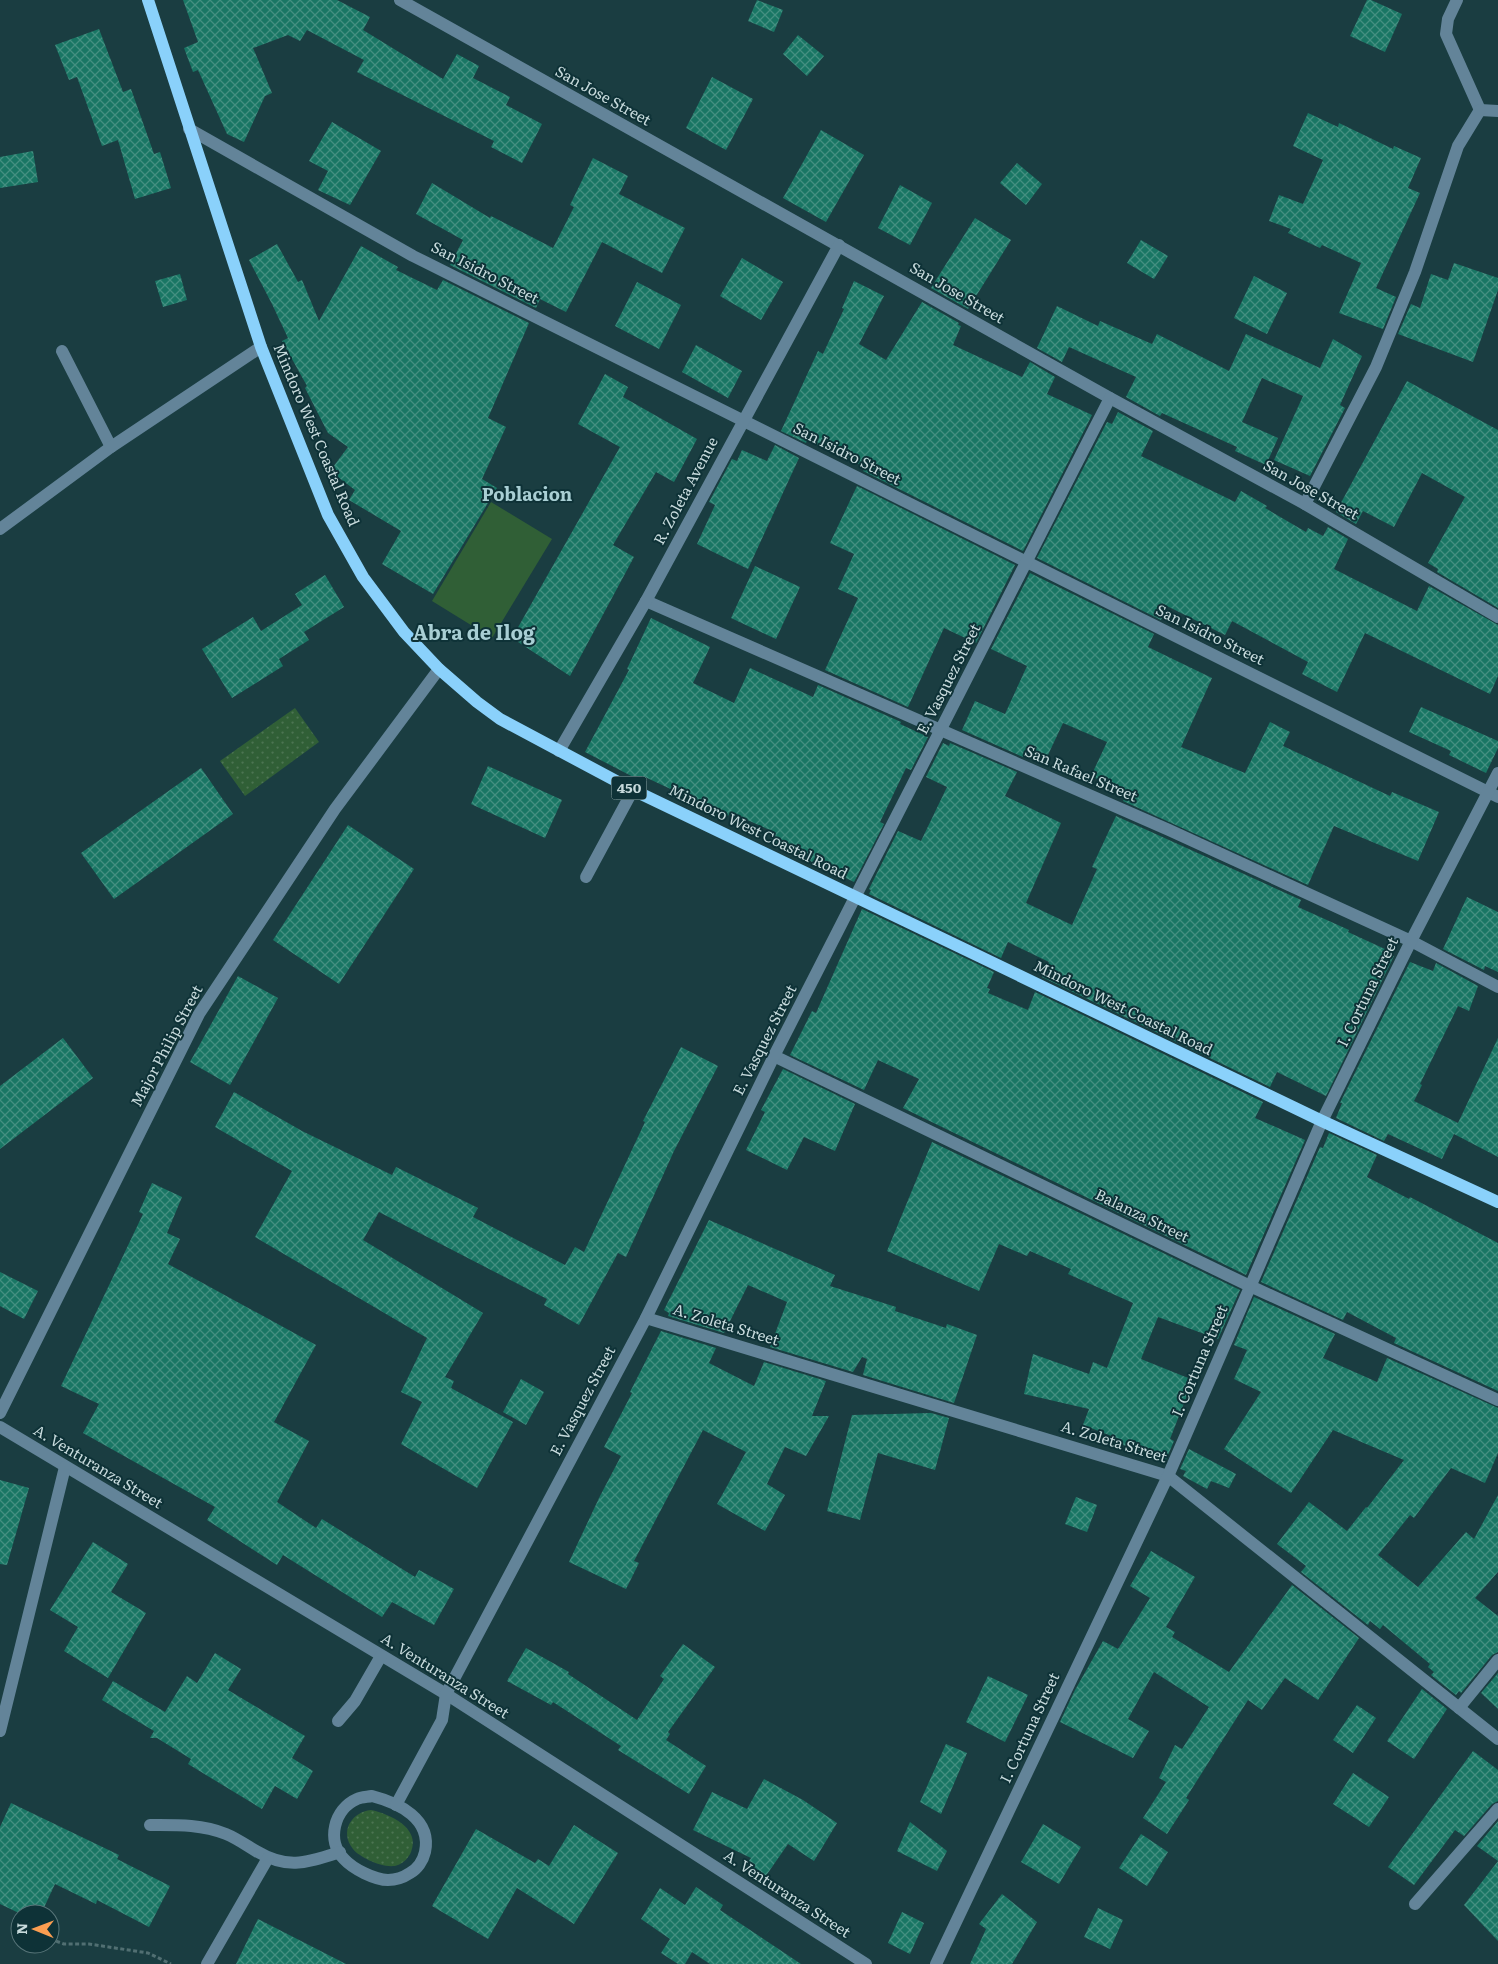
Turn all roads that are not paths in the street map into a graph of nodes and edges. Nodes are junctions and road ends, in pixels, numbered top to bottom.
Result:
1 (148, 0) edge
2 (400, 0) edge
3 (1457, 0) edge
4 (1480, 110) junction
5 (1498, 111) edge
6 (189, 129) junction
7 (839, 244) junction
8 (261, 347) junction
9 (62, 351) dead end
10 (1110, 398) junction
11 (743, 420) junction
12 (111, 446) junction
13 (1305, 504) junction
14 (0, 529) edge
15 (1026, 562) junction
16 (646, 601) junction
17 (1498, 617) edge
18 (439, 669) junction
19 (941, 731) junction
20 (559, 751) junction
21 (1498, 773) edge
22 (633, 790) junction
23 (1493, 794) edge
24 (586, 877) dead end
25 (856, 897) junction
26 (1411, 941) junction
27 (1498, 988) edge
28 (774, 1056) junction
29 (1322, 1121) junction
30 (1498, 1202) edge
31 (1250, 1286) junction
32 (646, 1318) junction
33 (1498, 1400) edge
34 (0, 1413) edge
35 (0, 1427) edge
36 (65, 1467) junction
37 (1168, 1476) junction
38 (381, 1656) junction
39 (1498, 1660) edge
40 (446, 1694) junction
41 (1459, 1708) junction
42 (338, 1721) dead end
43 (0, 1731) edge
44 (1498, 1739) edge
45 (396, 1805) junction
46 (1498, 1809) edge
47 (150, 1825) dead end
48 (340, 1852) junction
49 (268, 1858) junction
50 (1415, 1904) dead end
51 (207, 1964) edge
52 (866, 1964) edge
53 (936, 1964) edge

1 - 6 main road, Mindoro West Coastal Road / 450
2 - 7 street, San Jose Street
3 - 4 street
4 - 5 street
4 - 13 street
6 - 8 main road, Mindoro West Coastal Road / 450
6 - 11 street, San Isidro Street
7 - 10 street, San Jose Street
7 - 11 street, R. Zoleta Avenue
8 - 12 street
8 - 18 main road, Mindoro West Coastal Road / 450
9 - 12 street
10 - 13 street, San Jose Street
10 - 15 street, E. Vasquez Street
11 - 15 street, San Isidro Street
11 - 16 street, R. Zoleta Avenue
12 - 14 street
13 - 17 street, San Jose Street
15 - 19 street, E. Vasquez Street
15 - 23 street, San Isidro Street
16 - 19 street, San Rafael Street
16 - 20 street, R. Zoleta Avenue
18 - 20 main road, Mindoro West Coastal Road / 450
18 - 34 street, Major Philip Street
19 - 25 street, E. Vasquez Street
19 - 26 street, San Rafael Street
20 - 22 main road, Mindoro West Coastal Road / 450
21 - 23 street, I. Cortuna Street
22 - 24 street
22 - 25 main road, Mindoro West Coastal Road / 450
23 - 26 street, I. Cortuna Street
25 - 28 street, E. Vasquez Street
25 - 29 main road, Mindoro West Coastal Road / 450
26 - 27 street, San Rafael Street
26 - 29 street, I. Cortuna Street
28 - 31 street, Balanza Street
28 - 32 street, E. Vasquez Street
29 - 30 main road, Mindoro West Coastal Road / 450
29 - 31 street, I. Cortuna Street
31 - 33 street, Balanza Street
31 - 37 street, I. Cortuna Street
32 - 37 street, A. Zoleta Street
32 - 40 street, E. Vasquez Street
35 - 36 street, A. Venturanza Street
36 - 38 street, A. Venturanza Street
36 - 43 street
37 - 41 street, A. Zoleta Street
37 - 53 street, I. Cortuna Street
38 - 40 street, A. Venturanza Street
38 - 42 street
39 - 41 street
40 - 45 street, E. Vasquez Street
40 - 52 street, A. Venturanza Street
41 - 44 street, A. Zoleta Street
45 - 48 street
45 - 48 street
46 - 50 street
47 - 49 street
48 - 49 street
49 - 51 street

